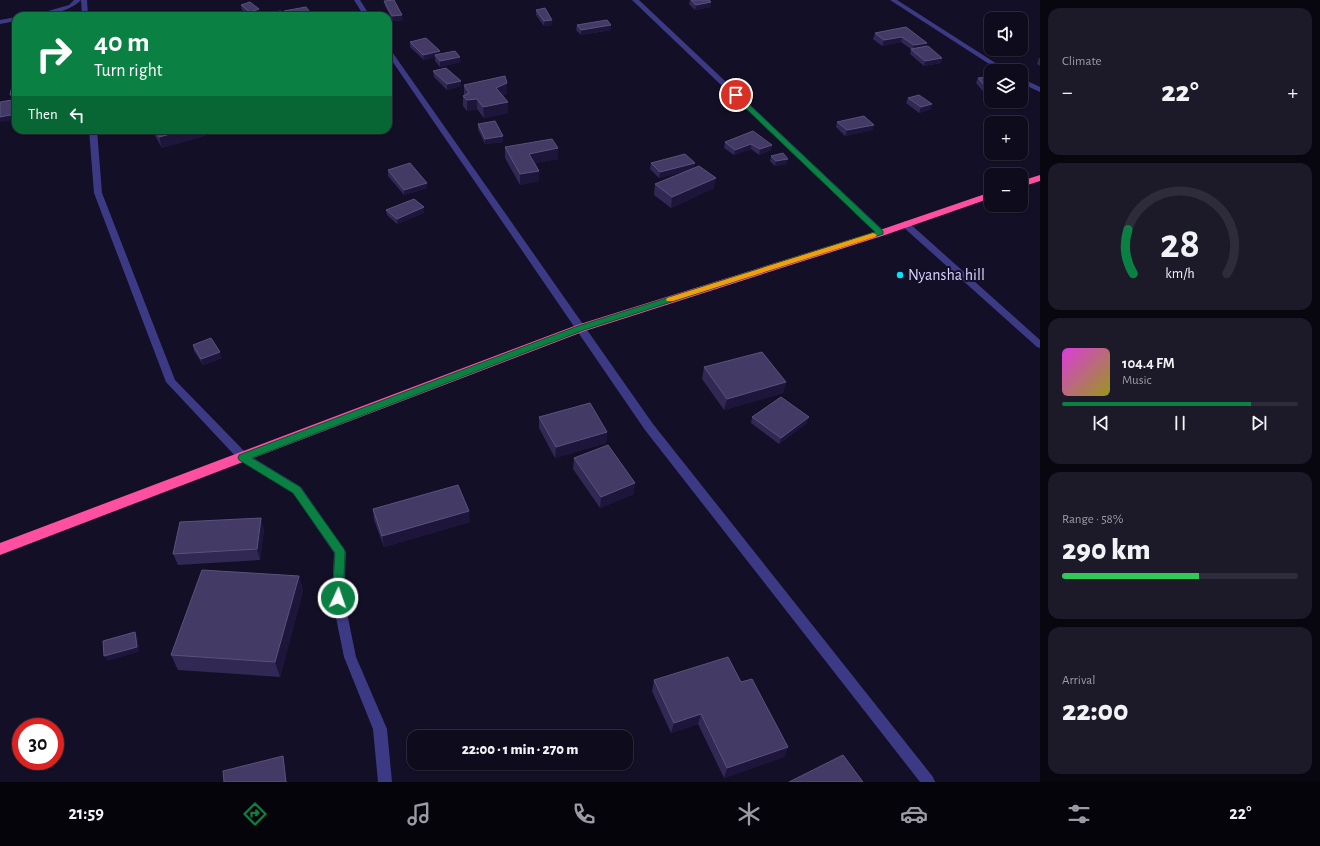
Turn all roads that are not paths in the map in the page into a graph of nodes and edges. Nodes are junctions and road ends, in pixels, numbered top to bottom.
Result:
1 (78, 0) edge
2 (84, 0) edge
3 (357, 0) edge
4 (636, 0) edge
5 (893, 0) edge
6 (49, 12) edge
7 (85, 12) edge
8 (364, 12) edge
9 (12, 20) edge
10 (0, 22) edge
11 (392, 56) edge
12 (994, 64) edge
13 (1028, 84) edge
14 (1040, 90) edge
15 (94, 134) edge
16 (1040, 178) edge
17 (1028, 182) edge
18 (984, 197) edge
19 (905, 224) junction
20 (881, 232) junction
21 (581, 328) junction
22 (1040, 344) edge
23 (243, 458) junction
24 (0, 549) edge
25 (385, 782) edge
26 (928, 782) edge

1 - 6 street
2 - 7 street
3 - 8 street
4 - 20 street
5 - 12 street
9 - 10 street
11 - 21 street
13 - 14 street
15 - 23 street
16 - 17 highway
18 - 19 highway
19 - 20 highway
19 - 22 street
20 - 21 highway
21 - 23 highway
21 - 26 street
23 - 24 highway
23 - 25 street

